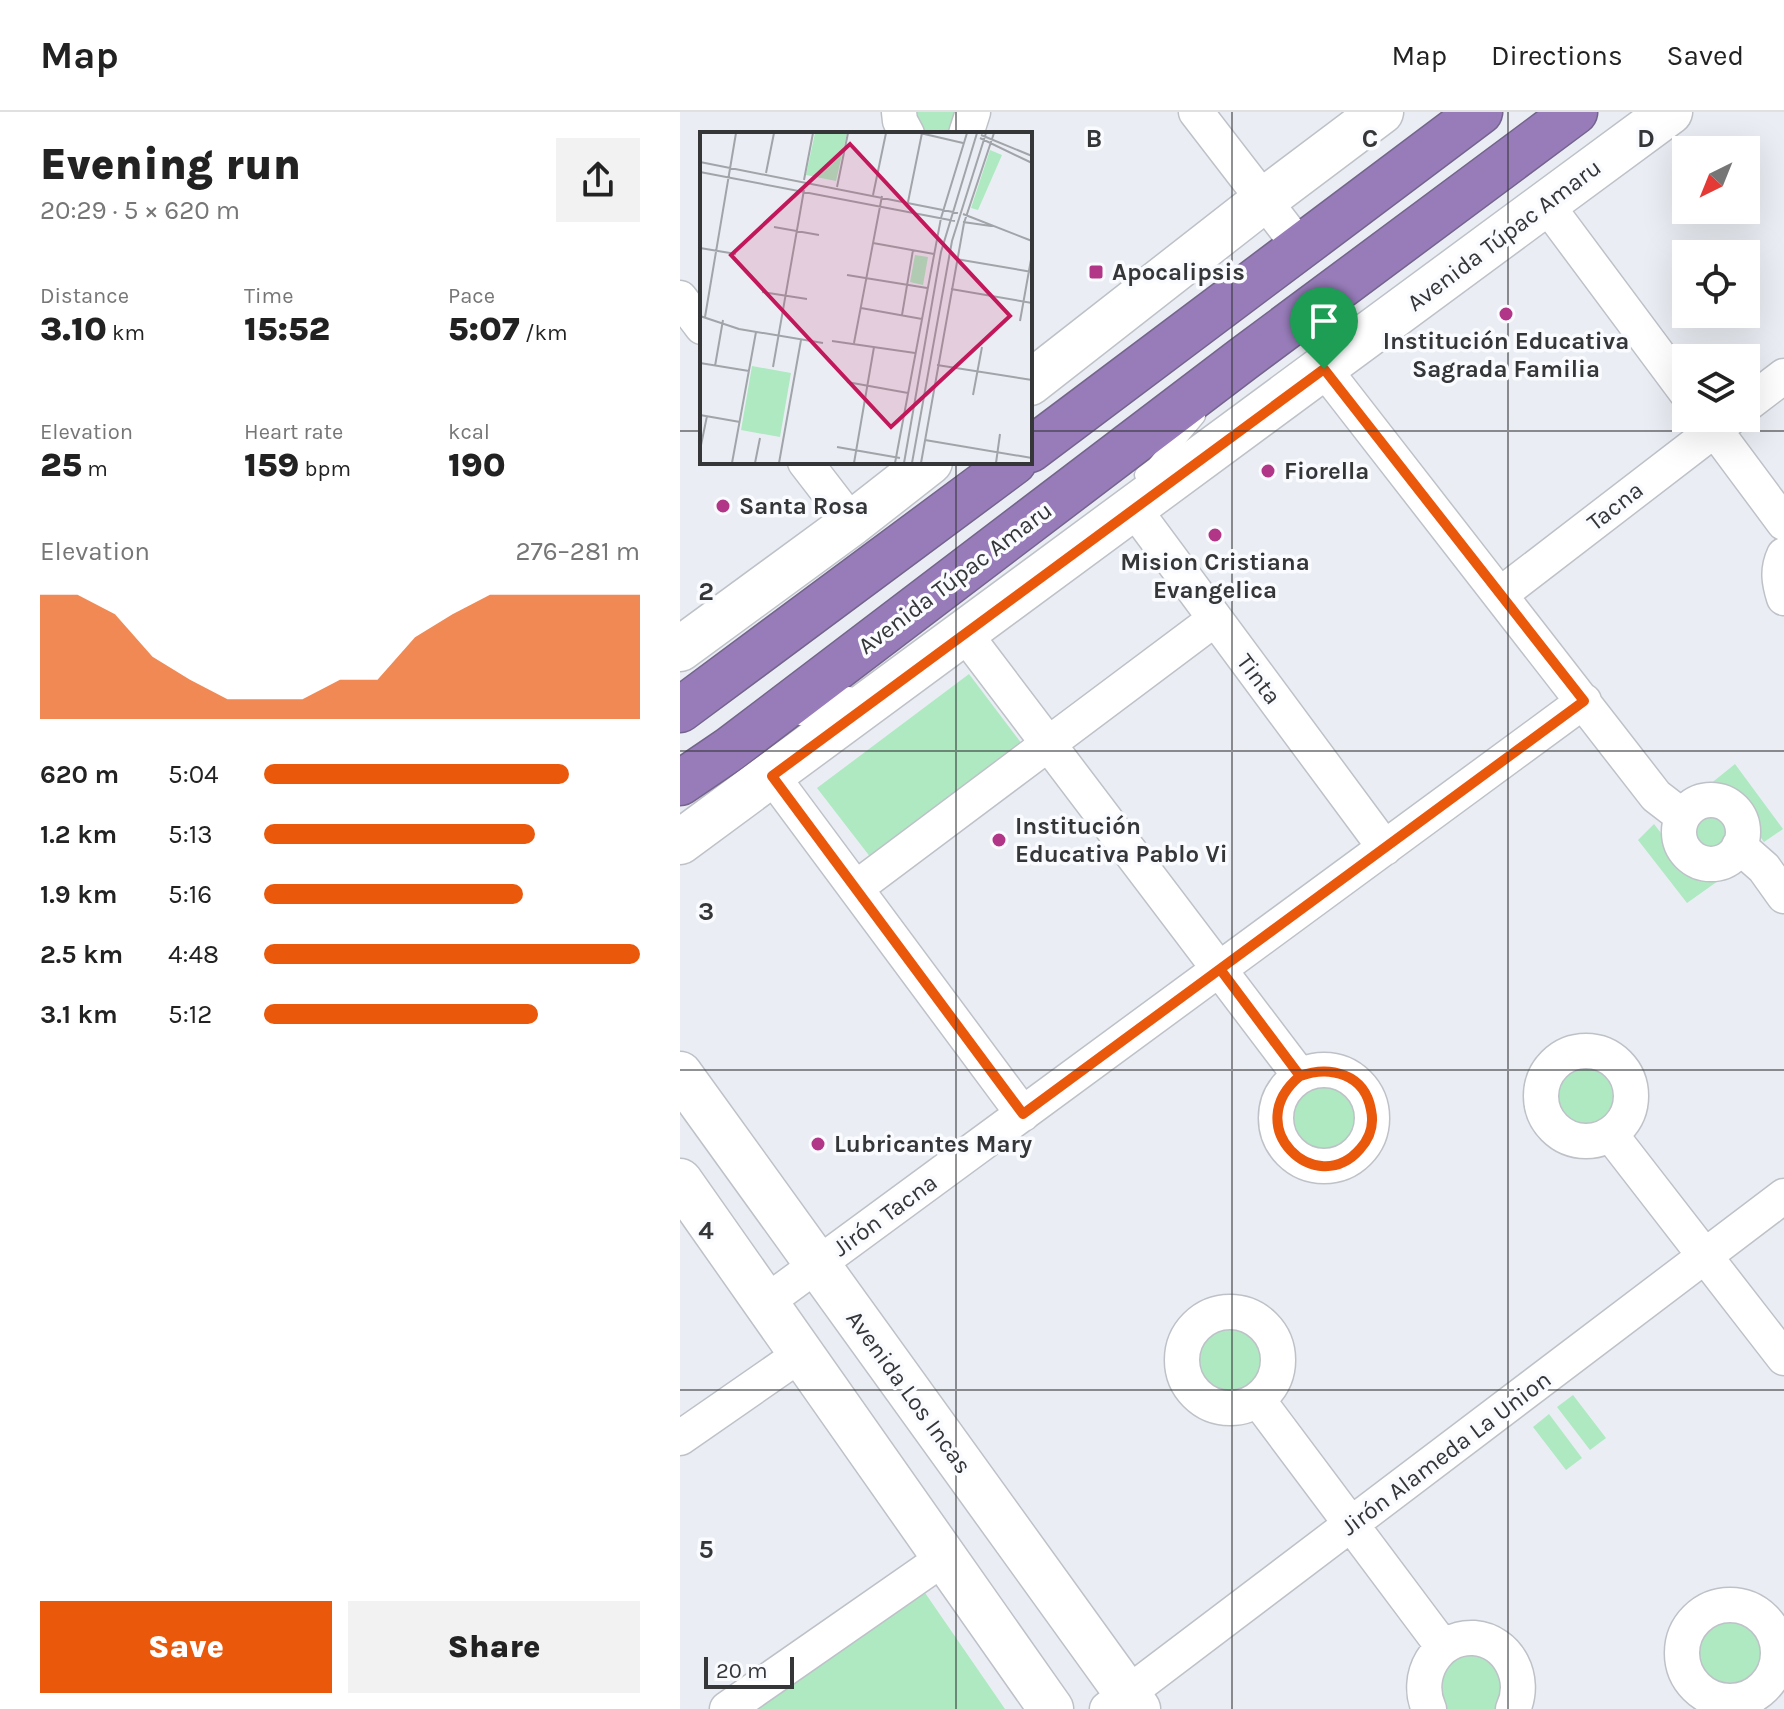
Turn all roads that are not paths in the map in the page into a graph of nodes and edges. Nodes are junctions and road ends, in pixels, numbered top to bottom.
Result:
1 (899, 112) edge
2 (973, 112) edge
3 (1196, 112) edge
4 (1381, 112) edge
5 (1480, 112) edge
6 (1575, 112) edge
7 (1670, 112) edge
8 (906, 132) edge
9 (967, 132) edge
10 (1264, 200) junction
11 (1546, 204) junction
12 (1300, 247) junction
13 (680, 298) edge
14 (700, 324) edge
15 (1243, 359) junction
16 (1324, 369) junction
17 (1672, 373) edge
18 (1784, 376) edge
19 (1032, 381) edge
20 (1760, 394) edge
21 (1704, 432) edge
22 (1724, 432) edge
23 (1032, 448) edge
24 (807, 464) edge
25 (927, 464) edge
26 (1011, 464) edge
27 (1133, 496) junction
28 (852, 523) junction
29 (1784, 523) edge
30 (1784, 555) edge
31 (1501, 594) junction
32 (1784, 598) edge
33 (1215, 619) junction
34 (965, 634) junction
35 (681, 647) edge
36 (862, 685) dead end
37 (1584, 701) junction
38 (680, 710) edge
39 (1049, 744) junction
40 (730, 749) junction
41 (772, 776) junction
42 (680, 783) edge
43 (1682, 816) junction
44 (680, 842) edge
45 (1739, 846) junction
46 (1385, 848) junction
47 (856, 888) junction
48 (1784, 896) edge
49 (1220, 969) junction
50 (680, 1074) edge
51 (1300, 1076) dead end
52 (1023, 1114) junction
53 (1611, 1135) dead end
54 (680, 1181) edge
55 (1784, 1196) edge
56 (1706, 1256) junction
57 (817, 1264) junction
58 (765, 1303) junction
59 (801, 1354) junction
60 (1784, 1358) edge
61 (1258, 1400) dead end
62 (680, 1438) edge
63 (1352, 1525) junction
64 (944, 1558) junction
65 (1443, 1647) junction
66 (1124, 1704) edge
67 (727, 1709) edge
68 (1051, 1709) edge
69 (1429, 1709) edge
70 (1513, 1709) edge

1 - 8 street
2 - 9 street
3 - 10 street
4 - 10 street
5 - 12 highway
6 - 15 highway, Avenida Túpac Amaru
7 - 11 street, Avenida Túpac Amaru
10 - 12 street
10 - 19 street
11 - 16 street, Avenida Túpac Amaru
11 - 17 street
12 - 23 highway
13 - 14 street
15 - 27 lane
15 - 40 highway, Avenida Túpac Amaru
16 - 27 street, Avenida Túpac Amaru
16 - 31 street
18 - 20 street
21 - 31 street, Tacna
22 - 29 street
24 - 28 street
25 - 28 street
26 - 38 highway
27 - 33 street, Tinta
27 - 34 street, Avenida Túpac Amaru
28 - 35 street
30 - 32 street
31 - 37 street
33 - 39 street
33 - 46 street, Tinta
34 - 39 street
34 - 41 street, Avenida Túpac Amaru
36 - 40 lane
37 - 43 street
37 - 46 street, Jirón Tacna
39 - 47 street
39 - 49 street
40 - 42 highway, Avenida Túpac Amaru
41 - 44 street, Avenida Túpac Amaru
41 - 47 street
43 - 45 street
43 - 45 street
45 - 48 street
46 - 49 street, Jirón Tacna
47 - 52 street
49 - 51 street
49 - 52 street, Jirón Tacna
50 - 57 street, Avenida Los Incas
52 - 57 street, Jirón Tacna
53 - 56 street
54 - 58 street
55 - 56 street, Jirón Alameda La Union
56 - 60 street
56 - 63 street, Jirón Alameda La Union
57 - 58 street, Jirón Tacna
57 - 66 street, Avenida Los Incas
58 - 59 street
59 - 62 street
59 - 64 street
61 - 63 street
63 - 65 street
63 - 66 street, Jirón Alameda La Union
64 - 67 street
64 - 68 street
65 - 69 street
65 - 70 street

